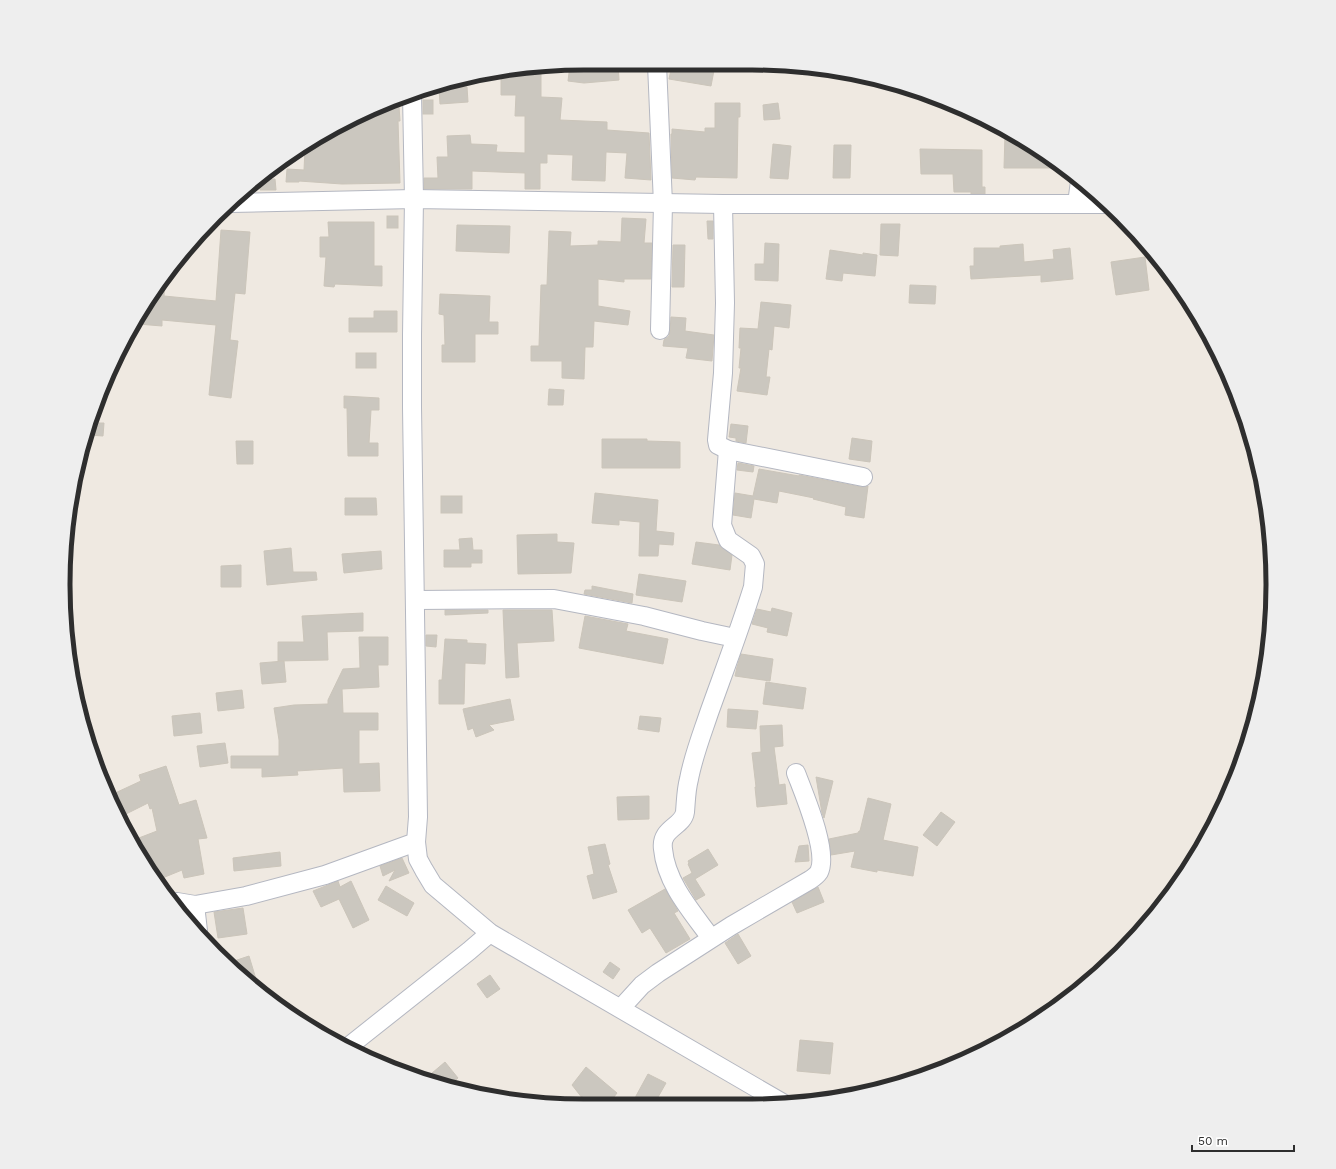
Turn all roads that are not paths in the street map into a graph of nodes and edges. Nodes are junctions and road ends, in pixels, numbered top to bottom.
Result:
1 (657, 70) edge
2 (412, 100) edge
3 (1079, 188) edge
4 (246, 197) edge
5 (414, 199) junction
6 (663, 204) junction
7 (723, 204) junction
8 (1077, 204) junction
9 (1097, 204) edge
10 (660, 330) dead end
11 (728, 450) junction
12 (862, 478) dead end
13 (416, 600) junction
14 (735, 638) junction
15 (796, 773) dead end
16 (416, 842) junction
17 (180, 902) edge
18 (195, 904) junction
19 (197, 923) edge
20 (490, 933) junction
21 (711, 938) junction
22 (621, 1008) junction
23 (352, 1044) edge
24 (775, 1098) edge

1 - 6 street
2 - 5 street
3 - 8 street
4 - 5 street
5 - 6 street
5 - 13 street
6 - 7 street
6 - 10 street
7 - 8 street
7 - 11 street
8 - 9 street
11 - 12 street
11 - 14 street
13 - 14 street
13 - 16 street
14 - 21 street
15 - 21 street
16 - 18 street
16 - 20 street
17 - 18 street
18 - 19 street
20 - 22 street
20 - 23 street
21 - 22 street
22 - 24 street

